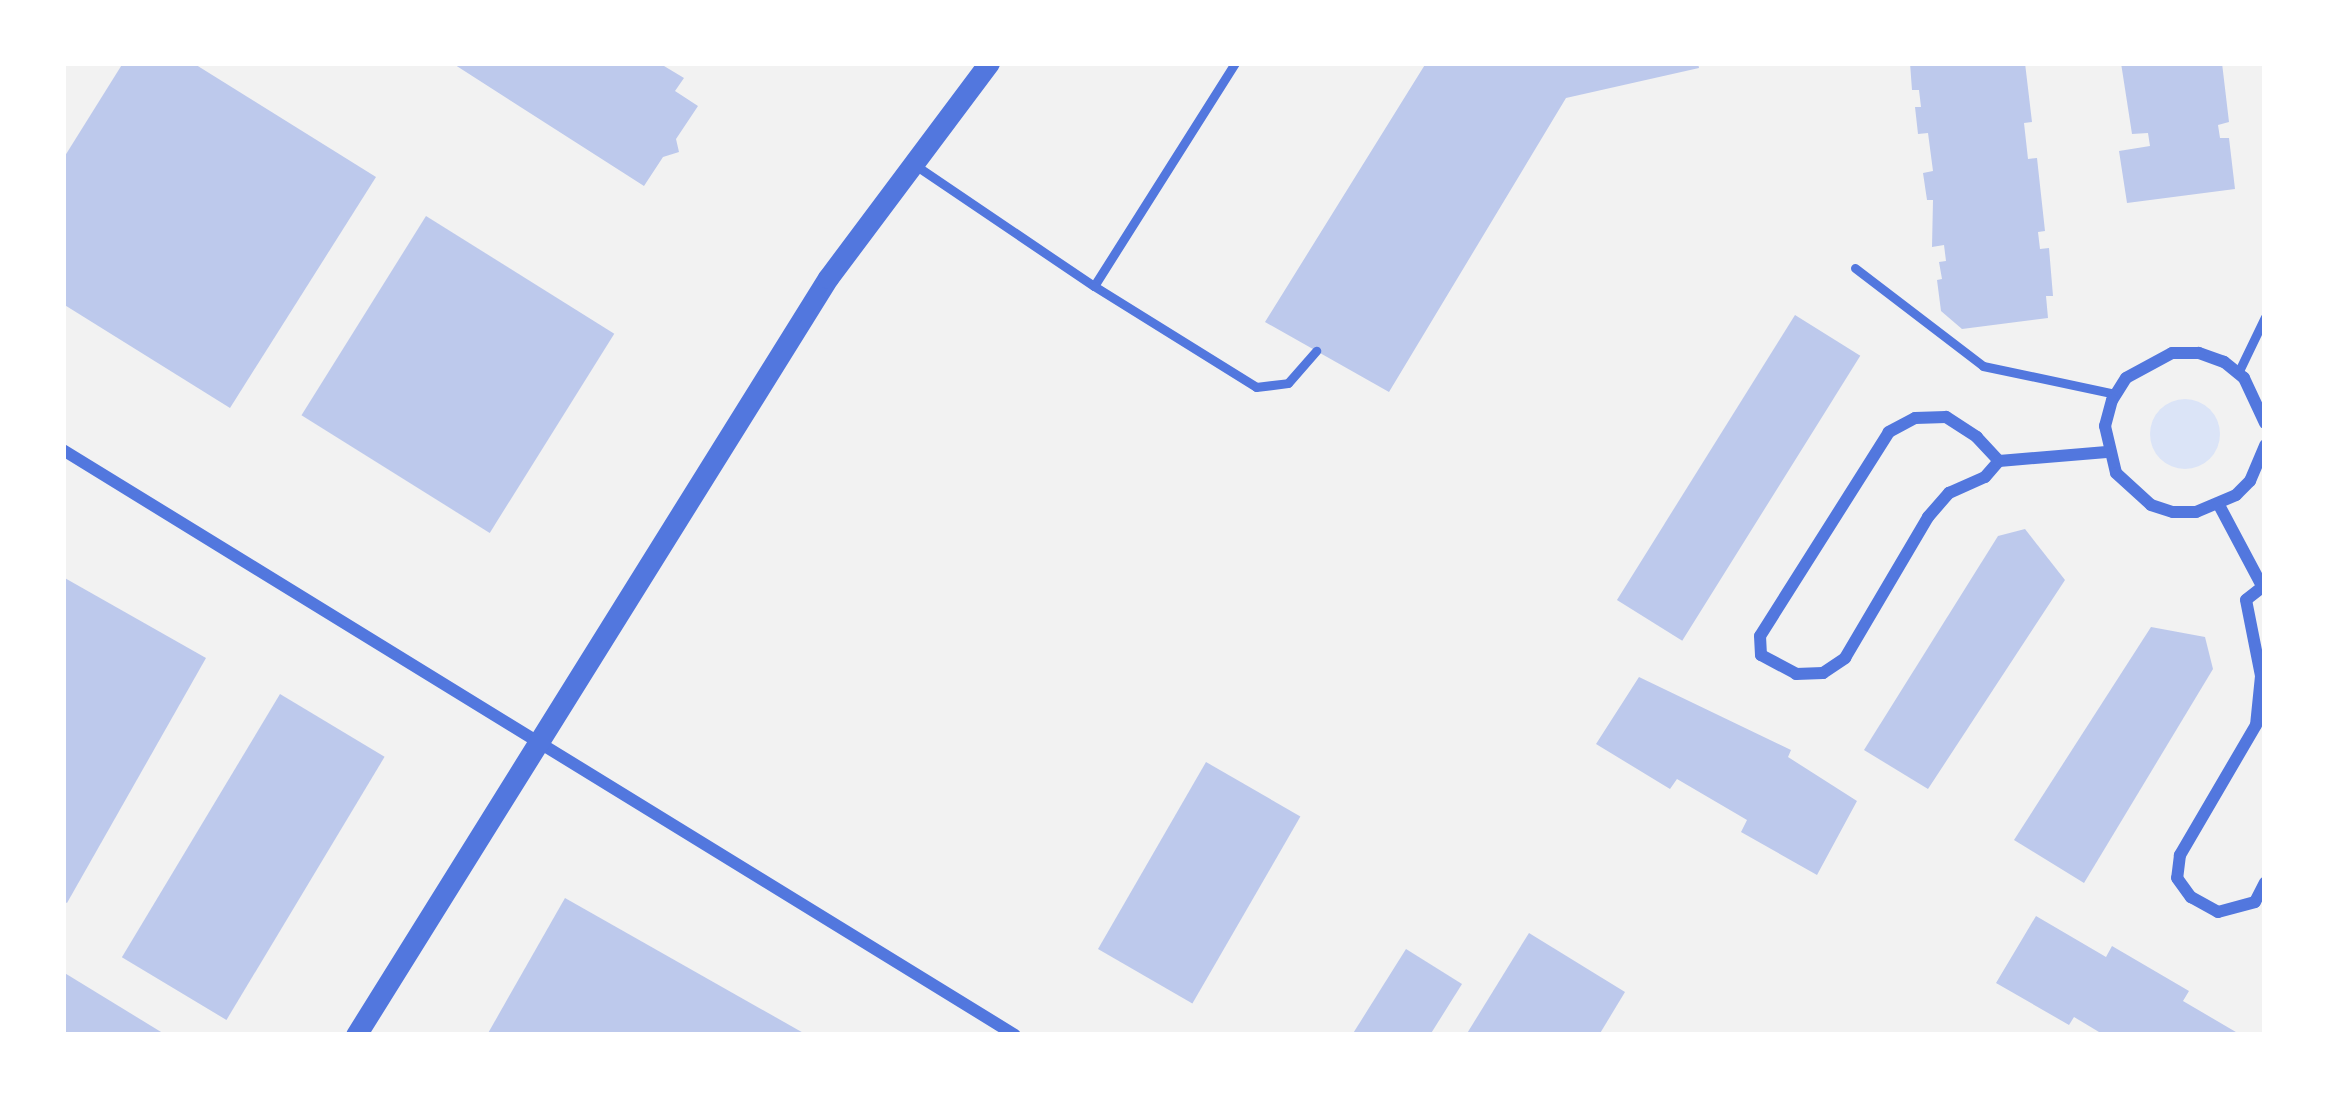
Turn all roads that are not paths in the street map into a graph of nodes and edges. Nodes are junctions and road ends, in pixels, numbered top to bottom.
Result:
1 (989, 63) edge
2 (1234, 63) edge
3 (911, 162) junction
4 (1855, 268) dead end
5 (1094, 286) junction
6 (2265, 317) edge
7 (1316, 351) dead end
8 (2238, 373) junction
9 (2116, 394) junction
10 (2265, 423) edge
11 (2265, 445) edge
12 (63, 449) edge
13 (2107, 452) junction
14 (1999, 461) junction
15 (2219, 505) junction
16 (2263, 585) edge
17 (537, 741) junction
18 (2265, 882) edge
19 (356, 1035) edge
20 (1016, 1035) edge

1 - 3 street
2 - 5 lane
3 - 5 lane
3 - 17 street
4 - 9 lane
5 - 7 lane
6 - 8 lane
8 - 9 street
8 - 10 street
9 - 13 street
11 - 15 street
12 - 17 street
13 - 14 street
13 - 15 street
14 - 14 street
15 - 16 street
16 - 18 street
17 - 19 street
17 - 20 street

